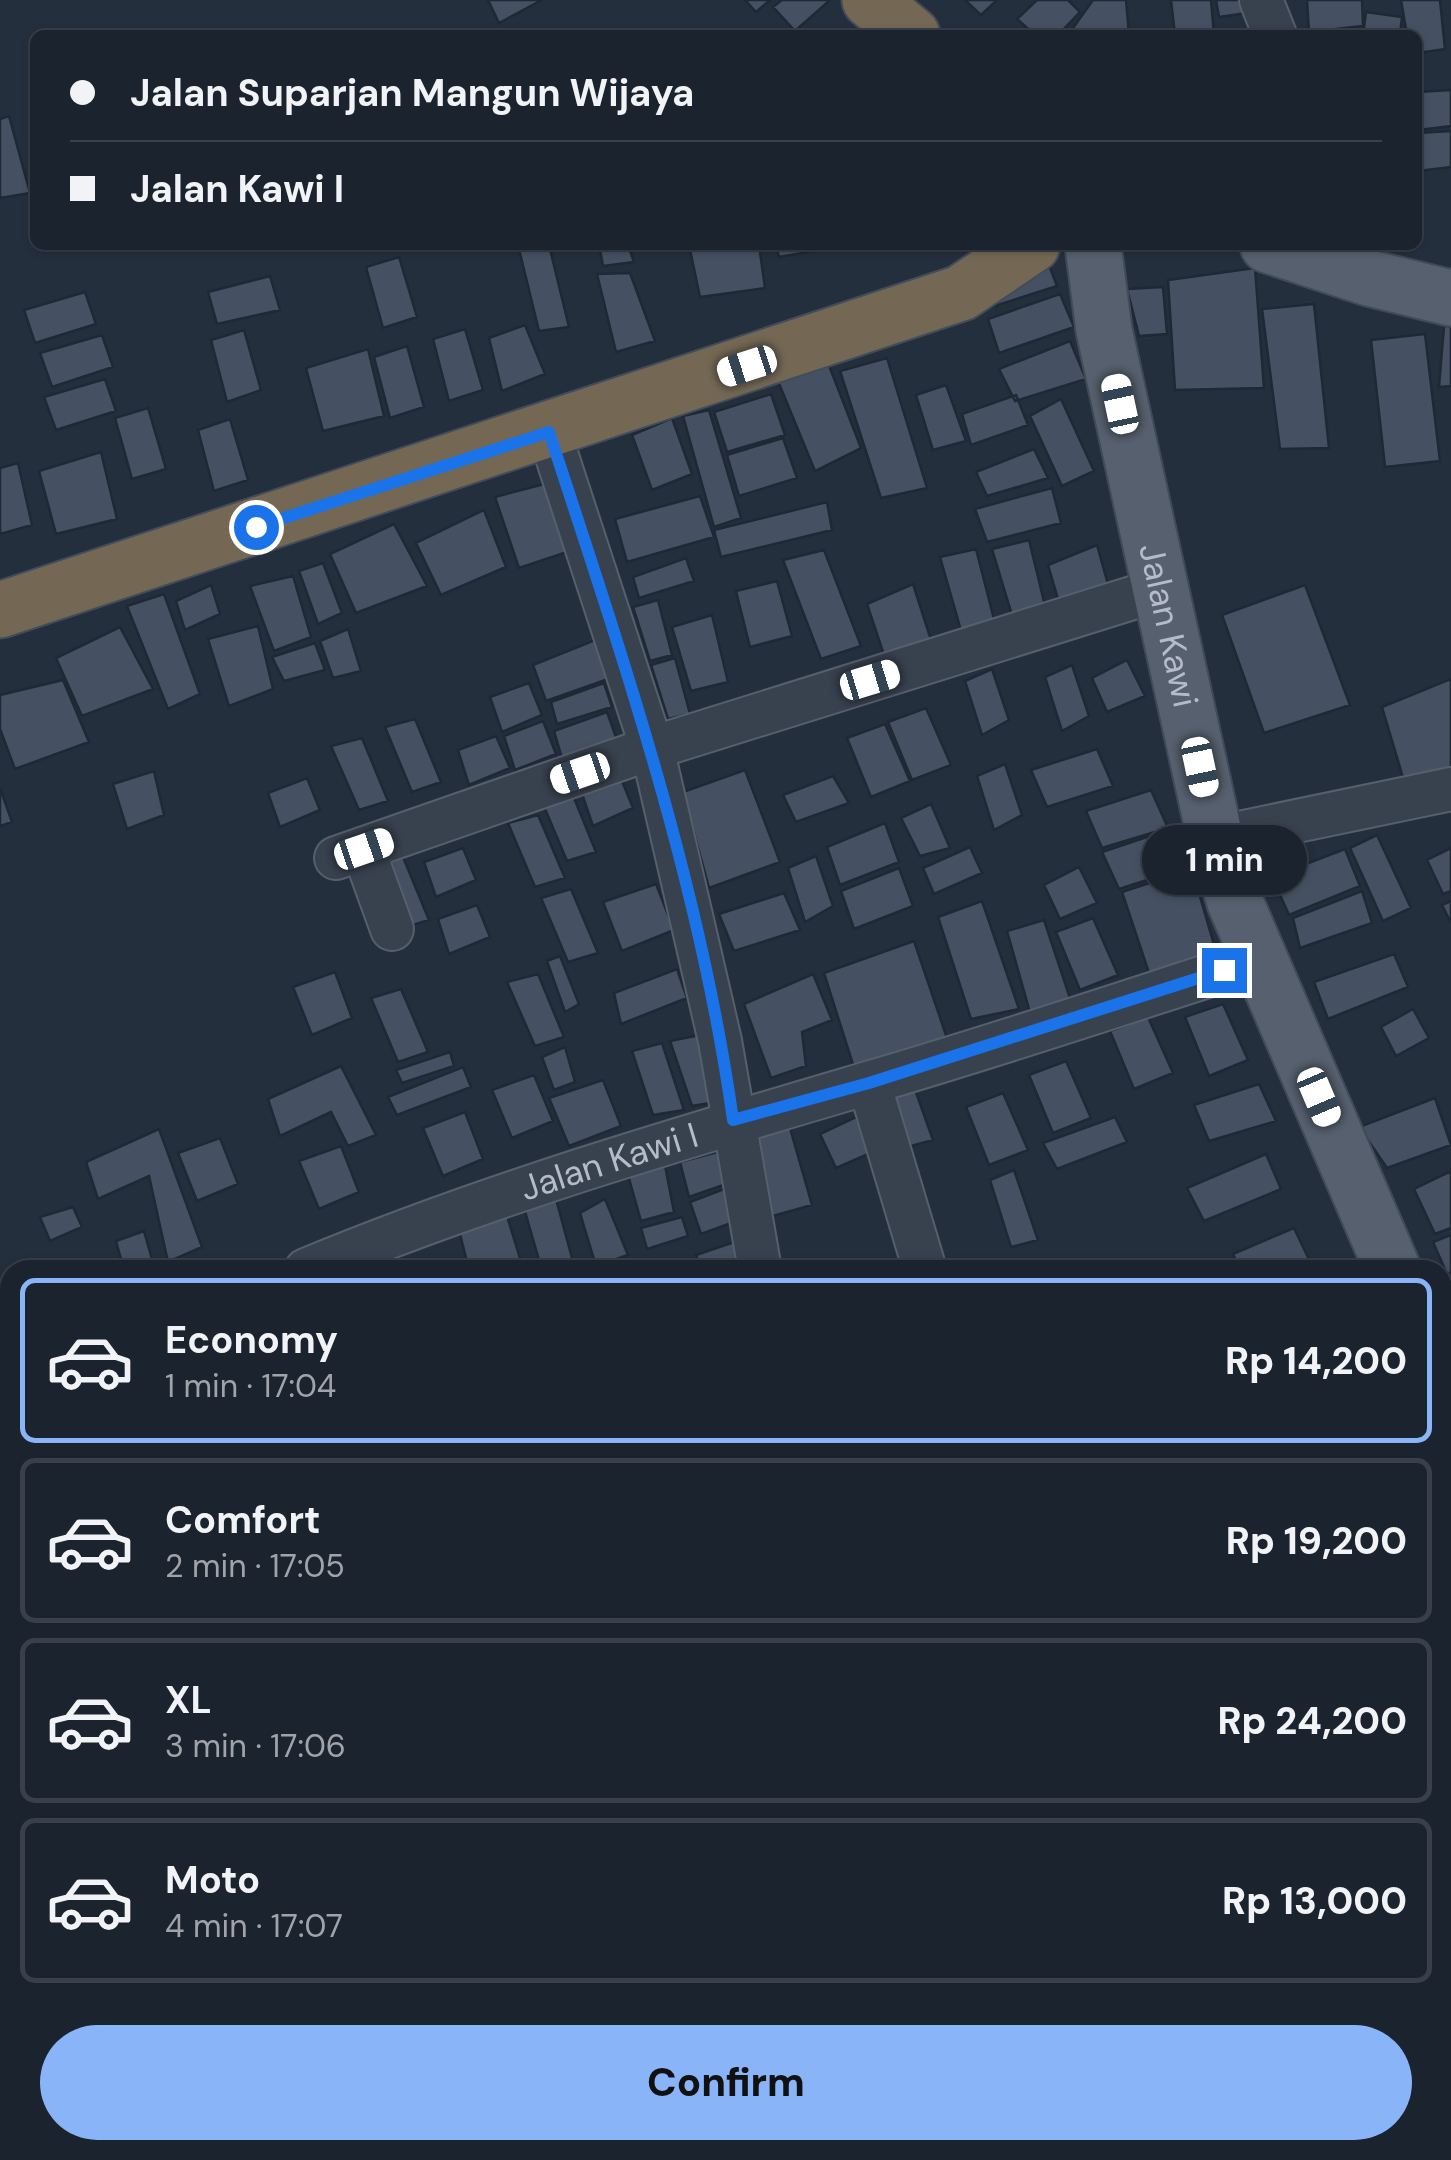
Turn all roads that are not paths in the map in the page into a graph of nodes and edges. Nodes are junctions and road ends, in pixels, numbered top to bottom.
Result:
1 (870, 0) edge
2 (1261, 0) edge
3 (906, 30) edge
4 (1273, 30) edge
5 (1025, 250) edge
6 (1094, 250) edge
7 (1296, 250) edge
8 (1362, 262) edge
9 (1451, 298) edge
10 (549, 432) junction
11 (1161, 589) junction
12 (0, 610) edge
13 (652, 748) junction
14 (1451, 789) edge
15 (1215, 838) junction
16 (392, 930) dead end
17 (1260, 959) junction
18 (869, 1083) junction
19 (733, 1120) junction
20 (330, 1260) edge
21 (758, 1260) edge
22 (923, 1260) edge
23 (1389, 1260) edge

1 - 3 highway
2 - 4 street
5 - 10 highway
6 - 11 main road, Jalan Kawi
7 - 8 main road
8 - 9 main road
10 - 12 highway
10 - 13 street
11 - 13 street
11 - 15 main road, Jalan Kawi
13 - 16 street
13 - 19 street
14 - 15 street
15 - 17 main road, Jalan Kawi
17 - 18 street, Jalan Kawi I
17 - 23 main road, Jalan Kawi
18 - 19 street, Jalan Kawi I
18 - 22 street
19 - 20 street, Jalan Kawi I
19 - 21 street

